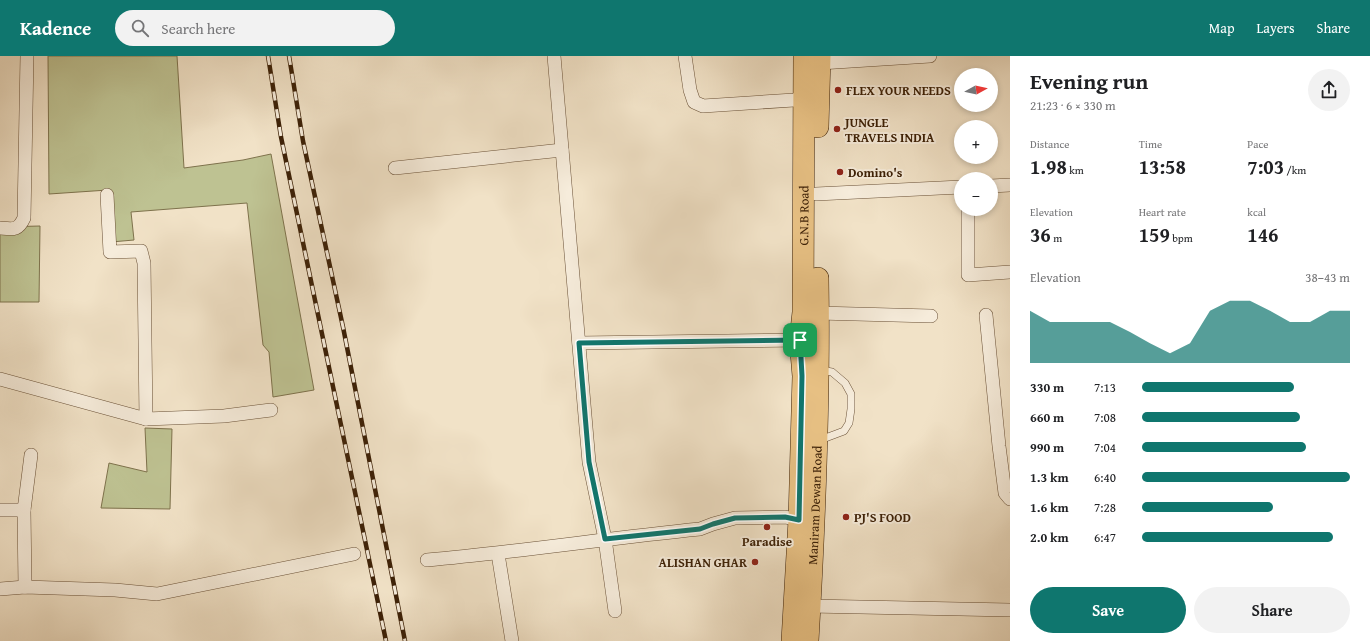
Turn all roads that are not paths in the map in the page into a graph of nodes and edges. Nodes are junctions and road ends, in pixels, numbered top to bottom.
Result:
1 (27, 56) edge
2 (554, 56) edge
3 (685, 56) edge
4 (930, 56) edge
5 (815, 58) edge
6 (804, 97) junction
7 (562, 150) junction
8 (395, 168) dead end
9 (1010, 185) edge
10 (998, 186) edge
11 (954, 187) edge
12 (107, 194) dead end
13 (816, 194) junction
14 (968, 216) edge
15 (0, 228) edge
16 (1010, 272) edge
17 (818, 313) junction
18 (986, 315) dead end
19 (931, 316) dead end
20 (800, 340) junction
21 (579, 343) junction
22 (810, 373) junction
23 (0, 379) edge
24 (271, 410) dead end
25 (146, 419) junction
26 (816, 441) junction
27 (31, 455) dead end
28 (1010, 498) edge
29 (0, 510) edge
30 (24, 510) junction
31 (799, 520) junction
32 (605, 539) junction
33 (354, 554) dead end
34 (498, 554) junction
35 (427, 560) dead end
36 (25, 587) junction
37 (0, 589) edge
38 (810, 606) junction
39 (1010, 610) edge
40 (615, 611) dead end
41 (512, 641) edge
42 (792, 641) edge
43 (808, 641) edge

1 - 15 street
2 - 7 street
3 - 6 street
4 - 5 street
5 - 6 main road, G.N.B Road
5 - 13 main road, G.N.B Road
6 - 20 main road, G.N.B Road
7 - 8 street
7 - 21 street
9 - 10 street
11 - 13 street
12 - 25 street
13 - 17 main road, G.N.B Road
14 - 16 street
17 - 19 street
17 - 22 main road, G.N.B Road
18 - 28 street
20 - 21 street
20 - 22 main road, G.N.B Road
21 - 32 street
22 - 26 main road, Maniram Dewan Road
22 - 26 lane
22 - 31 main road, Maniram Dewan Road
23 - 25 street
24 - 25 street
26 - 38 main road, Maniram Dewan Road
27 - 30 street
29 - 30 street
30 - 36 street
31 - 32 street
31 - 42 main road, Maniram Dewan Road
32 - 34 street
32 - 40 street
33 - 36 street
34 - 35 street
34 - 41 street
36 - 37 street
38 - 39 street
38 - 43 main road, Maniram Dewan Road

